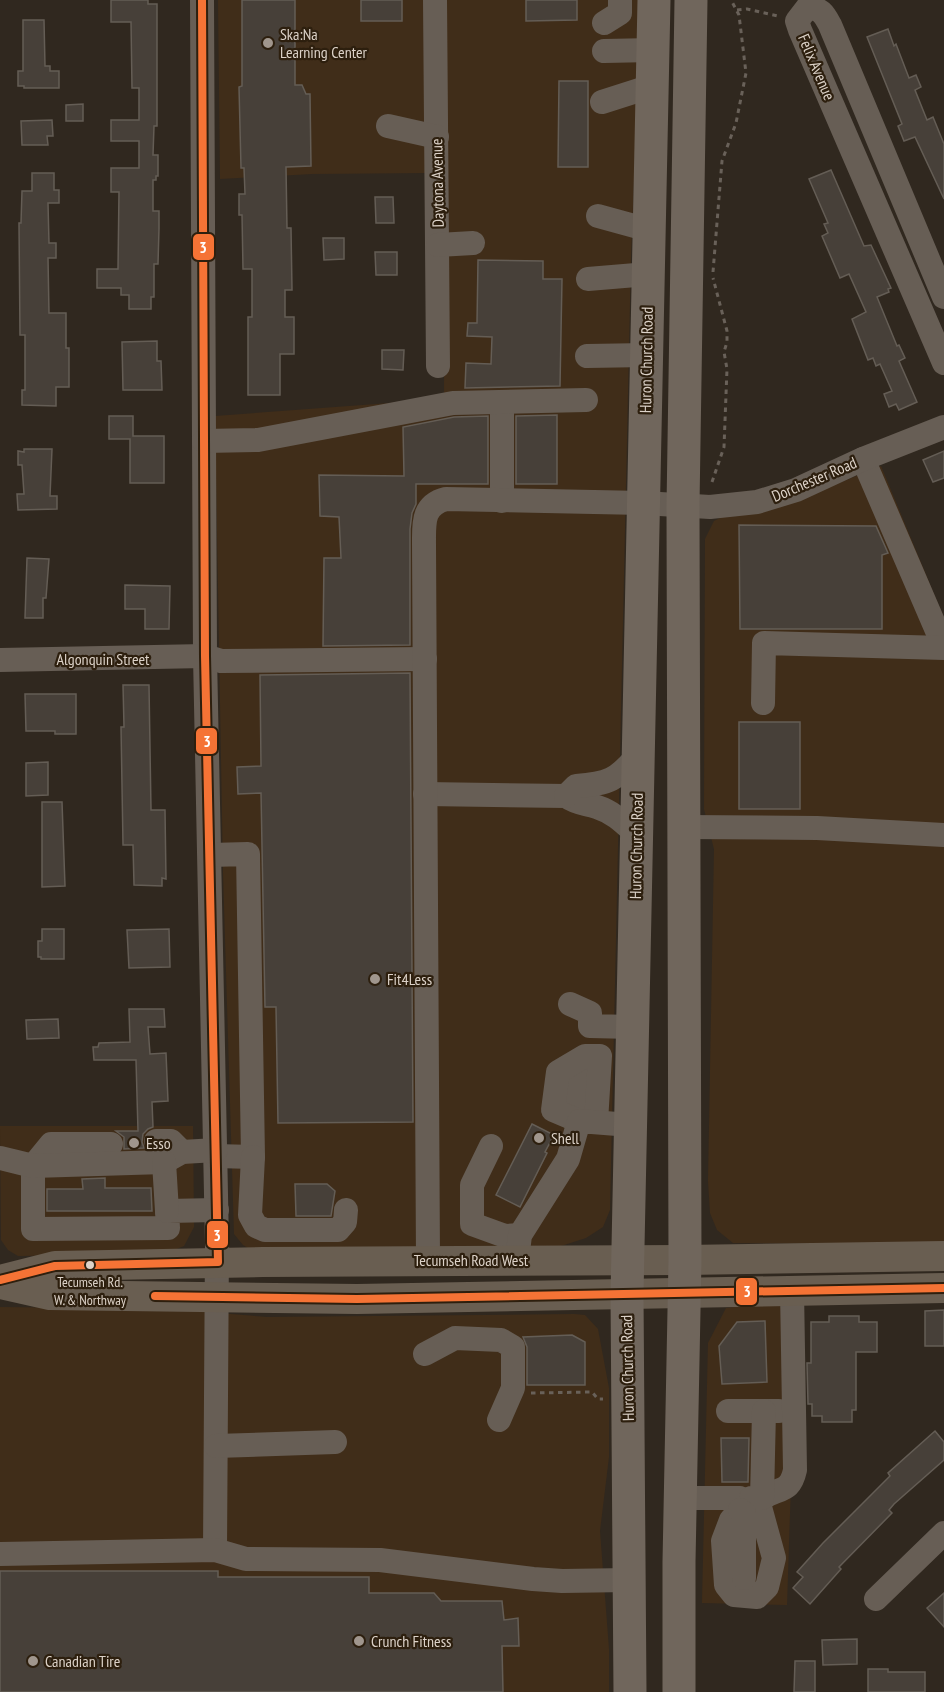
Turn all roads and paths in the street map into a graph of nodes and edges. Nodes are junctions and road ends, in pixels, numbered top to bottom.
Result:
1 (202, 0) edge
2 (435, 0) edge
3 (620, 0) edge
4 (654, 0) edge
5 (691, 0) edge
6 (731, 0) edge
7 (737, 10) junction
8 (797, 21) junction
9 (604, 23) dead end
10 (653, 50) junction
11 (604, 51) dead end
12 (652, 86) junction
13 (602, 102) dead end
14 (388, 126) dead end
15 (437, 137) junction
16 (598, 216) dead end
17 (649, 230) junction
18 (473, 243) dead end
19 (438, 245) junction
20 (648, 274) junction
21 (588, 279) dead end
22 (944, 297) edge
23 (587, 356) dead end
24 (646, 356) junction
25 (944, 363) edge
26 (438, 366) dead end
27 (586, 400) dead end
28 (502, 402) junction
29 (944, 427) edge
30 (204, 441) junction
31 (863, 459) junction
32 (712, 482) dead end
33 (502, 501) junction
34 (643, 503) junction
35 (683, 506) junction
36 (944, 647) edge
37 (205, 656) junction
38 (424, 659) junction
39 (0, 660) edge
40 (763, 703) dead end
41 (638, 755) junction
42 (425, 794) junction
43 (566, 796) junction
44 (684, 827) junction
45 (636, 834) junction
46 (944, 835) edge
47 (210, 855) junction
48 (570, 1004) dead end
49 (590, 1026) junction
50 (632, 1028) junction
51 (582, 1058) junction
52 (582, 1120) junction
53 (630, 1125) junction
54 (111, 1144) dead end
55 (491, 1146) dead end
56 (167, 1152) junction
57 (216, 1153) junction
58 (253, 1157) junction
59 (0, 1158) edge
60 (33, 1166) junction
61 (217, 1210) junction
62 (346, 1210) dead end
63 (167, 1211) junction
64 (132, 1228) junction
65 (55, 1229) junction
66 (518, 1247) junction
67 (944, 1256) edge
68 (627, 1259) junction
69 (428, 1260) junction
70 (685, 1260) junction
71 (218, 1262) junction
72 (133, 1264) junction
73 (55, 1266) junction
74 (0, 1280) edge
75 (0, 1284) edge
76 (944, 1288) edge
77 (792, 1290) junction
78 (684, 1294) junction
79 (627, 1295) junction
80 (217, 1296) junction
81 (426, 1354) dead end
82 (532, 1385) dead end
83 (552, 1385) dead end
84 (572, 1385) dead end
85 (552, 1392) junction
86 (572, 1392) junction
87 (604, 1398) dead end
88 (728, 1411) dead end
89 (764, 1411) junction
90 (794, 1411) junction
91 (499, 1420) dead end
92 (335, 1443) dead end
93 (216, 1446) junction
94 (680, 1498) junction
95 (747, 1502) junction
96 (944, 1533) edge
97 (215, 1550) junction
98 (0, 1554) edge
99 (744, 1578) dead end
100 (629, 1580) junction
101 (876, 1599) dead end
102 (630, 1692) edge
103 (679, 1692) edge

1 - 30 street
2 - 15 street, Daytona Avenue
3 - 9 street
4 - 10 highway, Huron Church Road
5 - 35 highway
6 - 7 path
7 - 8 path
7 - 32 path
8 - 22 street, Felix Avenue
8 - 25 street, Felix Avenue
10 - 11 street
10 - 12 highway, Huron Church Road
12 - 13 street
12 - 17 highway, Huron Church Road
14 - 15 street
15 - 19 street, Daytona Avenue
16 - 17 street
17 - 20 highway, Huron Church Road
18 - 19 street
19 - 26 street, Daytona Avenue
20 - 21 street
20 - 24 highway, Huron Church Road
23 - 24 street
24 - 34 highway, Huron Church Road
27 - 28 street
28 - 30 street
28 - 33 street
29 - 31 street, Dorchester Road
30 - 37 street
31 - 35 street, Dorchester Road
31 - 36 street
33 - 34 street, Dorchester Road
33 - 38 street, Dorchester Road
34 - 35 street, Dorchester Road
34 - 41 highway, Huron Church Road
35 - 44 highway
36 - 40 street
37 - 38 street, Algonquin Street
37 - 39 street, Algonquin Street
37 - 47 street
38 - 42 street
41 - 43 street
41 - 45 highway, Huron Church Road
42 - 43 street
42 - 69 street
43 - 45 street
44 - 46 street
44 - 70 highway
45 - 50 highway, Huron Church Road
47 - 57 street
47 - 58 street
48 - 49 street
49 - 50 street
49 - 51 street
50 - 53 highway, Huron Church Road
51 - 52 street
51 - 52 street
52 - 53 street
52 - 66 street
53 - 68 highway, Huron Church Road
54 - 60 street
55 - 66 street
56 - 57 street
56 - 60 street
56 - 63 street
57 - 58 street
57 - 61 street
58 - 62 street
59 - 60 street
60 - 65 street
61 - 63 street
61 - 71 street
63 - 64 street
64 - 65 street
64 - 72 street
65 - 73 street
66 - 68 main road, Tecumseh Road West
66 - 69 main road, Tecumseh Road West
67 - 70 main road, Tecumseh Road West
68 - 70 main road, Tecumseh Road West
68 - 79 highway, Huron Church Road
69 - 71 main road, Tecumseh Road West
70 - 78 highway
71 - 72 main road, Tecumseh Road West
71 - 80 street
72 - 73 main road, Tecumseh Road West
73 - 74 main road, Tecumseh Road West
75 - 80 main road
76 - 77 main road
77 - 78 main road
77 - 90 street
78 - 79 main road
78 - 94 highway
79 - 80 main road
79 - 100 highway, Huron Church Road
80 - 93 street
81 - 91 street
82 - 85 path
83 - 85 path
84 - 86 path
85 - 86 path
86 - 87 path
88 - 89 street
89 - 90 street
89 - 95 street
90 - 95 street
92 - 93 street
93 - 97 street
94 - 95 street
94 - 103 highway
95 - 99 street
96 - 101 street
97 - 98 street
97 - 100 street
100 - 102 highway, Huron Church Road

